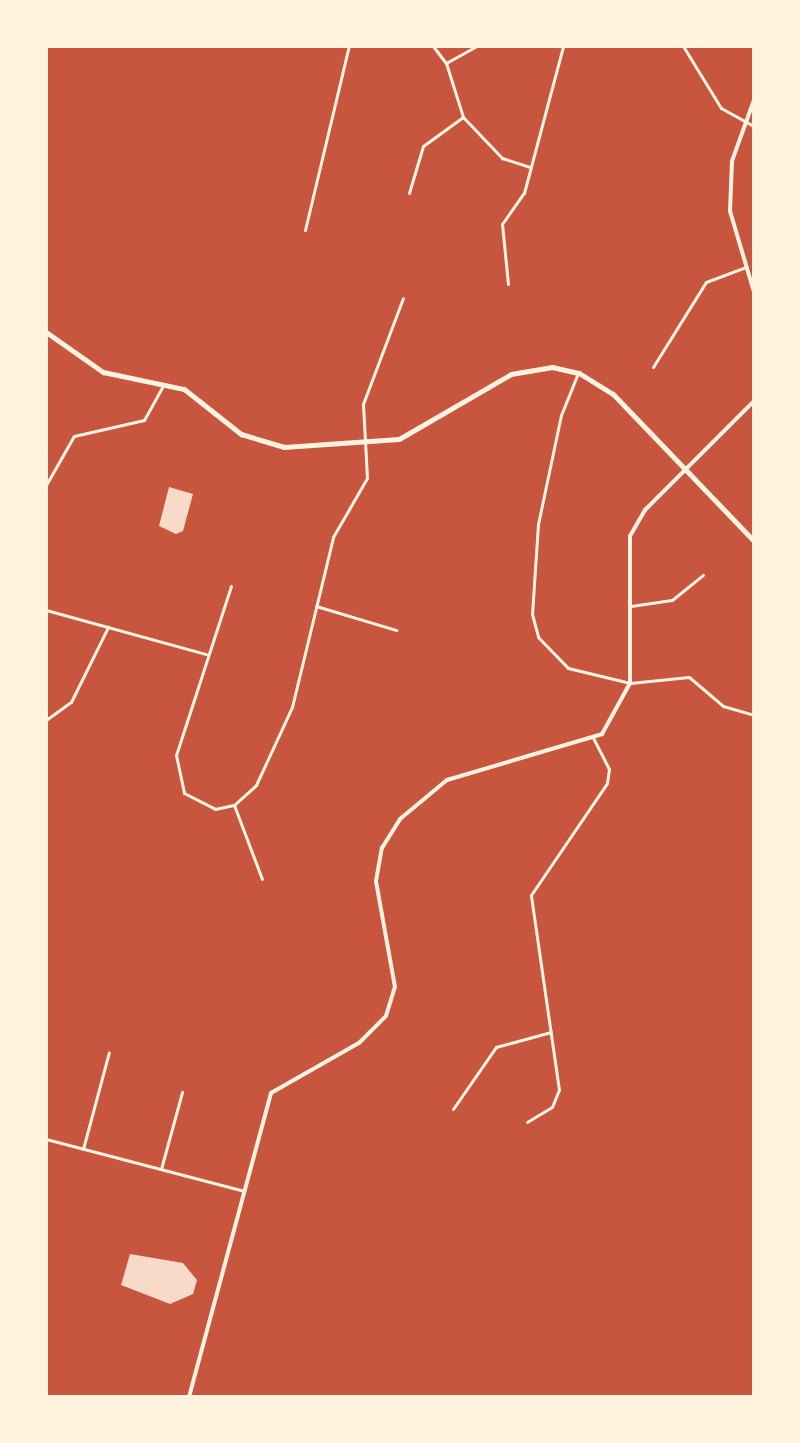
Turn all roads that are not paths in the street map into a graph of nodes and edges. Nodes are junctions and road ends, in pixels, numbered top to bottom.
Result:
1 (349, 46) edge
2 (433, 46) edge
3 (477, 46) edge
4 (563, 46) edge
5 (683, 46) edge
6 (446, 63) junction
7 (754, 100) edge
8 (463, 117) junction
9 (745, 122) junction
10 (754, 126) edge
11 (531, 167) junction
12 (409, 193) dead end
13 (305, 230) dead end
14 (746, 267) junction
15 (508, 284) dead end
16 (754, 292) edge
17 (403, 298) dead end
18 (46, 332) edge
19 (653, 367) dead end
20 (579, 373) junction
21 (163, 384) junction
22 (754, 401) edge
23 (369, 442) junction
24 (684, 471) junction
25 (46, 485) edge
26 (754, 541) edge
27 (703, 575) dead end
28 (231, 586) dead end
29 (316, 606) junction
30 (631, 606) junction
31 (46, 610) edge
32 (108, 627) junction
33 (396, 630) dead end
34 (206, 654) junction
35 (630, 683) junction
36 (754, 715) edge
37 (46, 720) edge
38 (593, 738) junction
39 (234, 805) junction
40 (262, 879) dead end
41 (551, 1032) junction
42 (109, 1052) dead end
43 (182, 1092) dead end
44 (453, 1109) dead end
45 (527, 1122) dead end
46 (46, 1139) edge
47 (83, 1149) junction
48 (161, 1169) junction
49 (241, 1190) junction
50 (189, 1397) edge

1 - 13 street
2 - 6 street
3 - 6 street
4 - 11 street
5 - 9 street
6 - 8 street
7 - 9 street
8 - 11 street
8 - 12 street
9 - 10 street
9 - 14 street
11 - 15 street
14 - 16 street
14 - 19 street
17 - 23 street
18 - 21 main road
20 - 23 main road
20 - 24 main road
20 - 35 street
21 - 23 main road
21 - 25 street
22 - 24 street
23 - 29 street
24 - 26 main road
24 - 30 street
27 - 30 street
28 - 34 street
29 - 33 street
29 - 39 street
30 - 35 street
31 - 32 street
32 - 34 street
32 - 37 street
34 - 39 street
35 - 36 street
35 - 38 street
38 - 41 street
38 - 49 street
39 - 40 street
41 - 44 street
41 - 45 street
42 - 47 street
43 - 48 street
46 - 47 street
47 - 48 street
48 - 49 street
49 - 50 street

